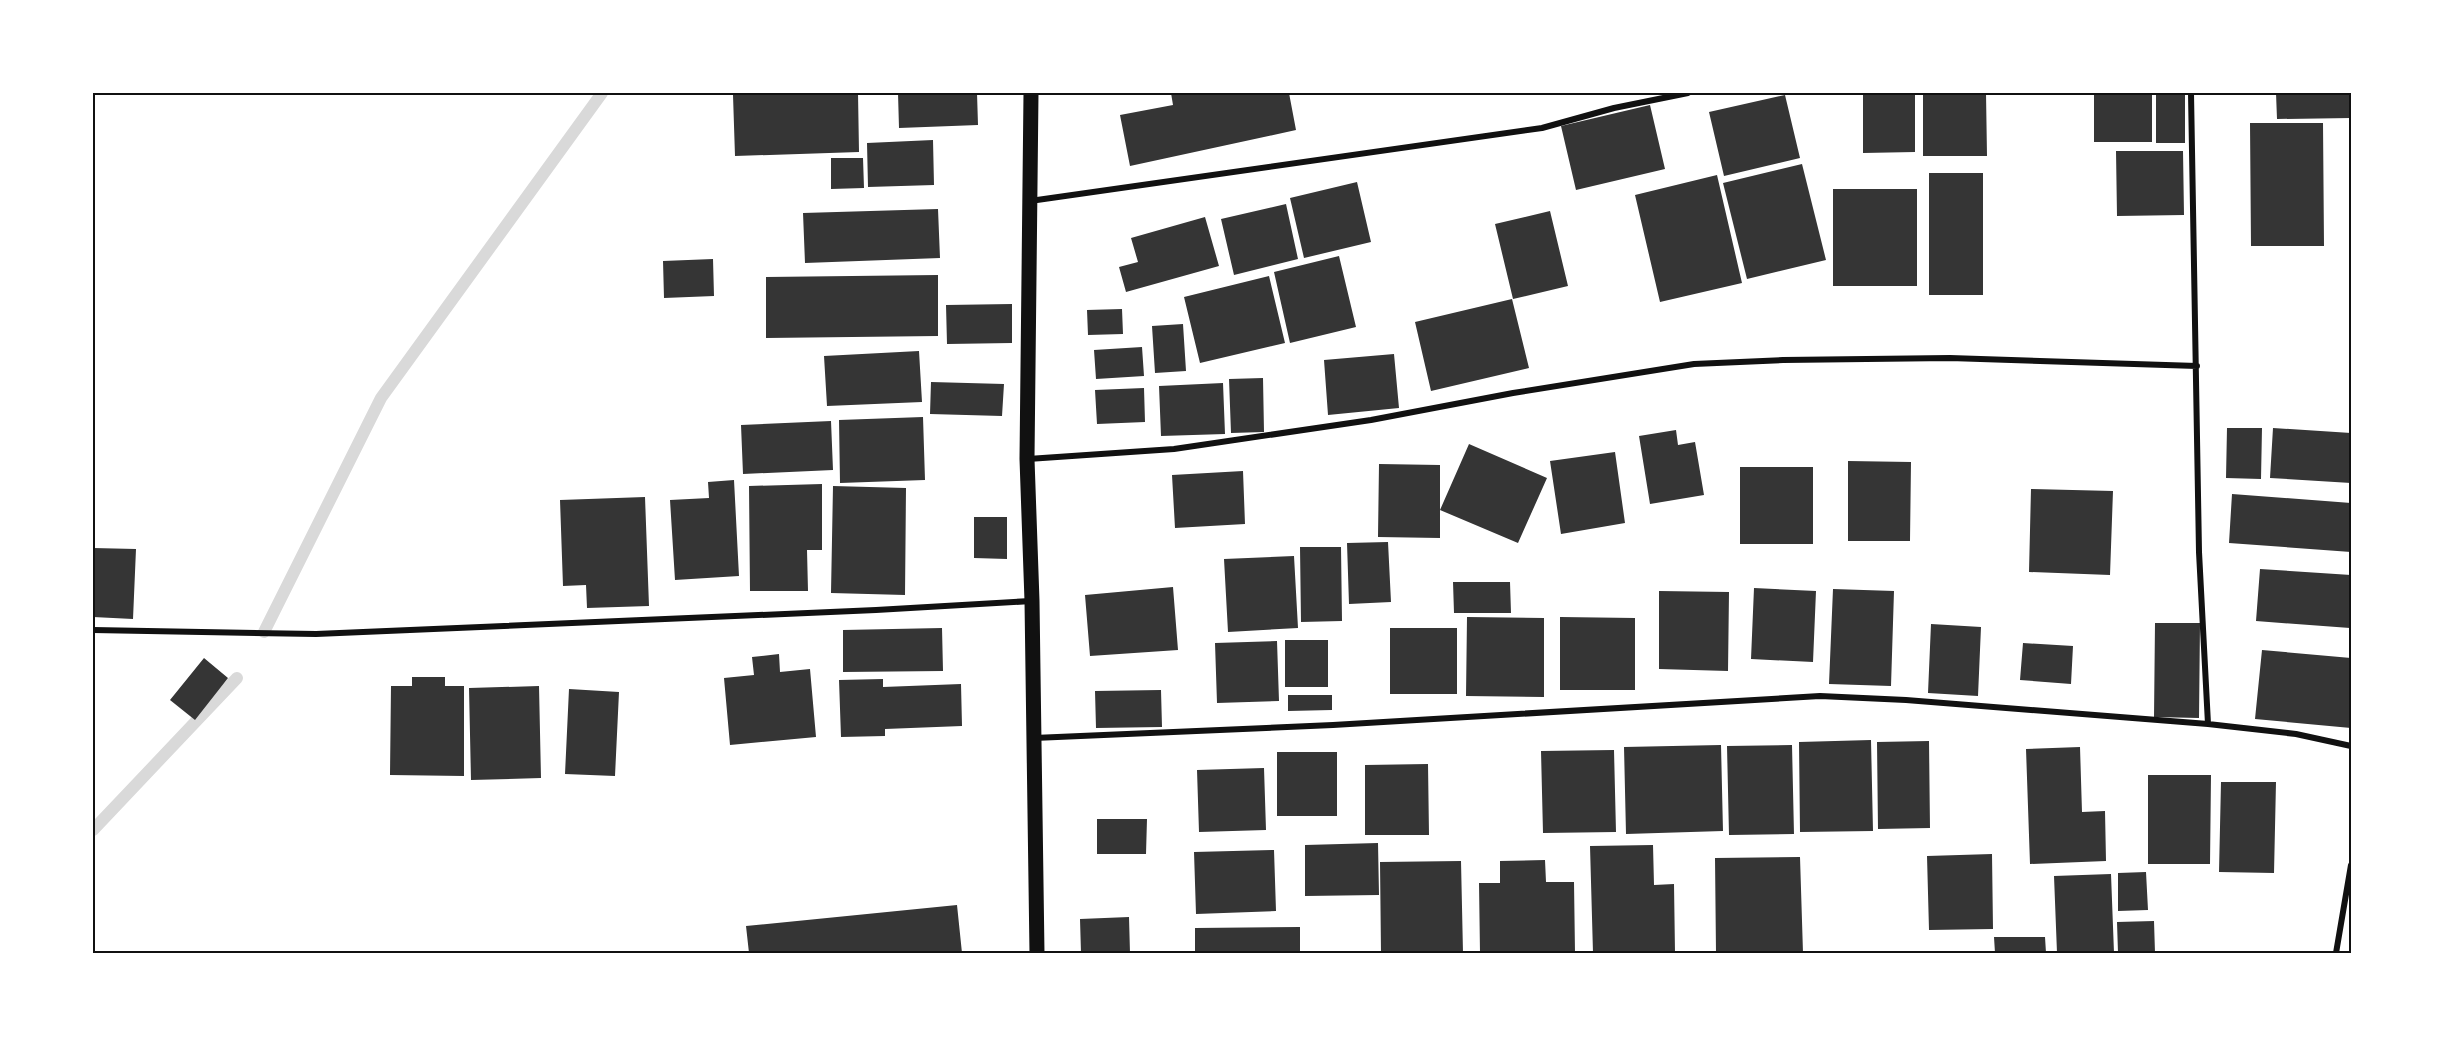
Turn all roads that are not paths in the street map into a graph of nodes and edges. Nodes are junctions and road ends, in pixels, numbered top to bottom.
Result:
1 (1031, 93) edge
2 (1688, 93) edge
3 (2191, 93) edge
4 (1030, 201) junction
5 (2197, 366) junction
6 (1027, 459) junction
7 (1032, 601) junction
8 (93, 630) edge
9 (2208, 724) junction
10 (1033, 738) junction
11 (2351, 746) edge
12 (2351, 865) edge
13 (1037, 953) edge
14 (2336, 953) edge

1 - 4 main road
2 - 4 street
3 - 5 street
4 - 6 main road
5 - 6 street
5 - 9 street
6 - 7 main road
7 - 8 street
7 - 10 main road
9 - 10 street
9 - 11 street
10 - 13 main road
12 - 14 street

